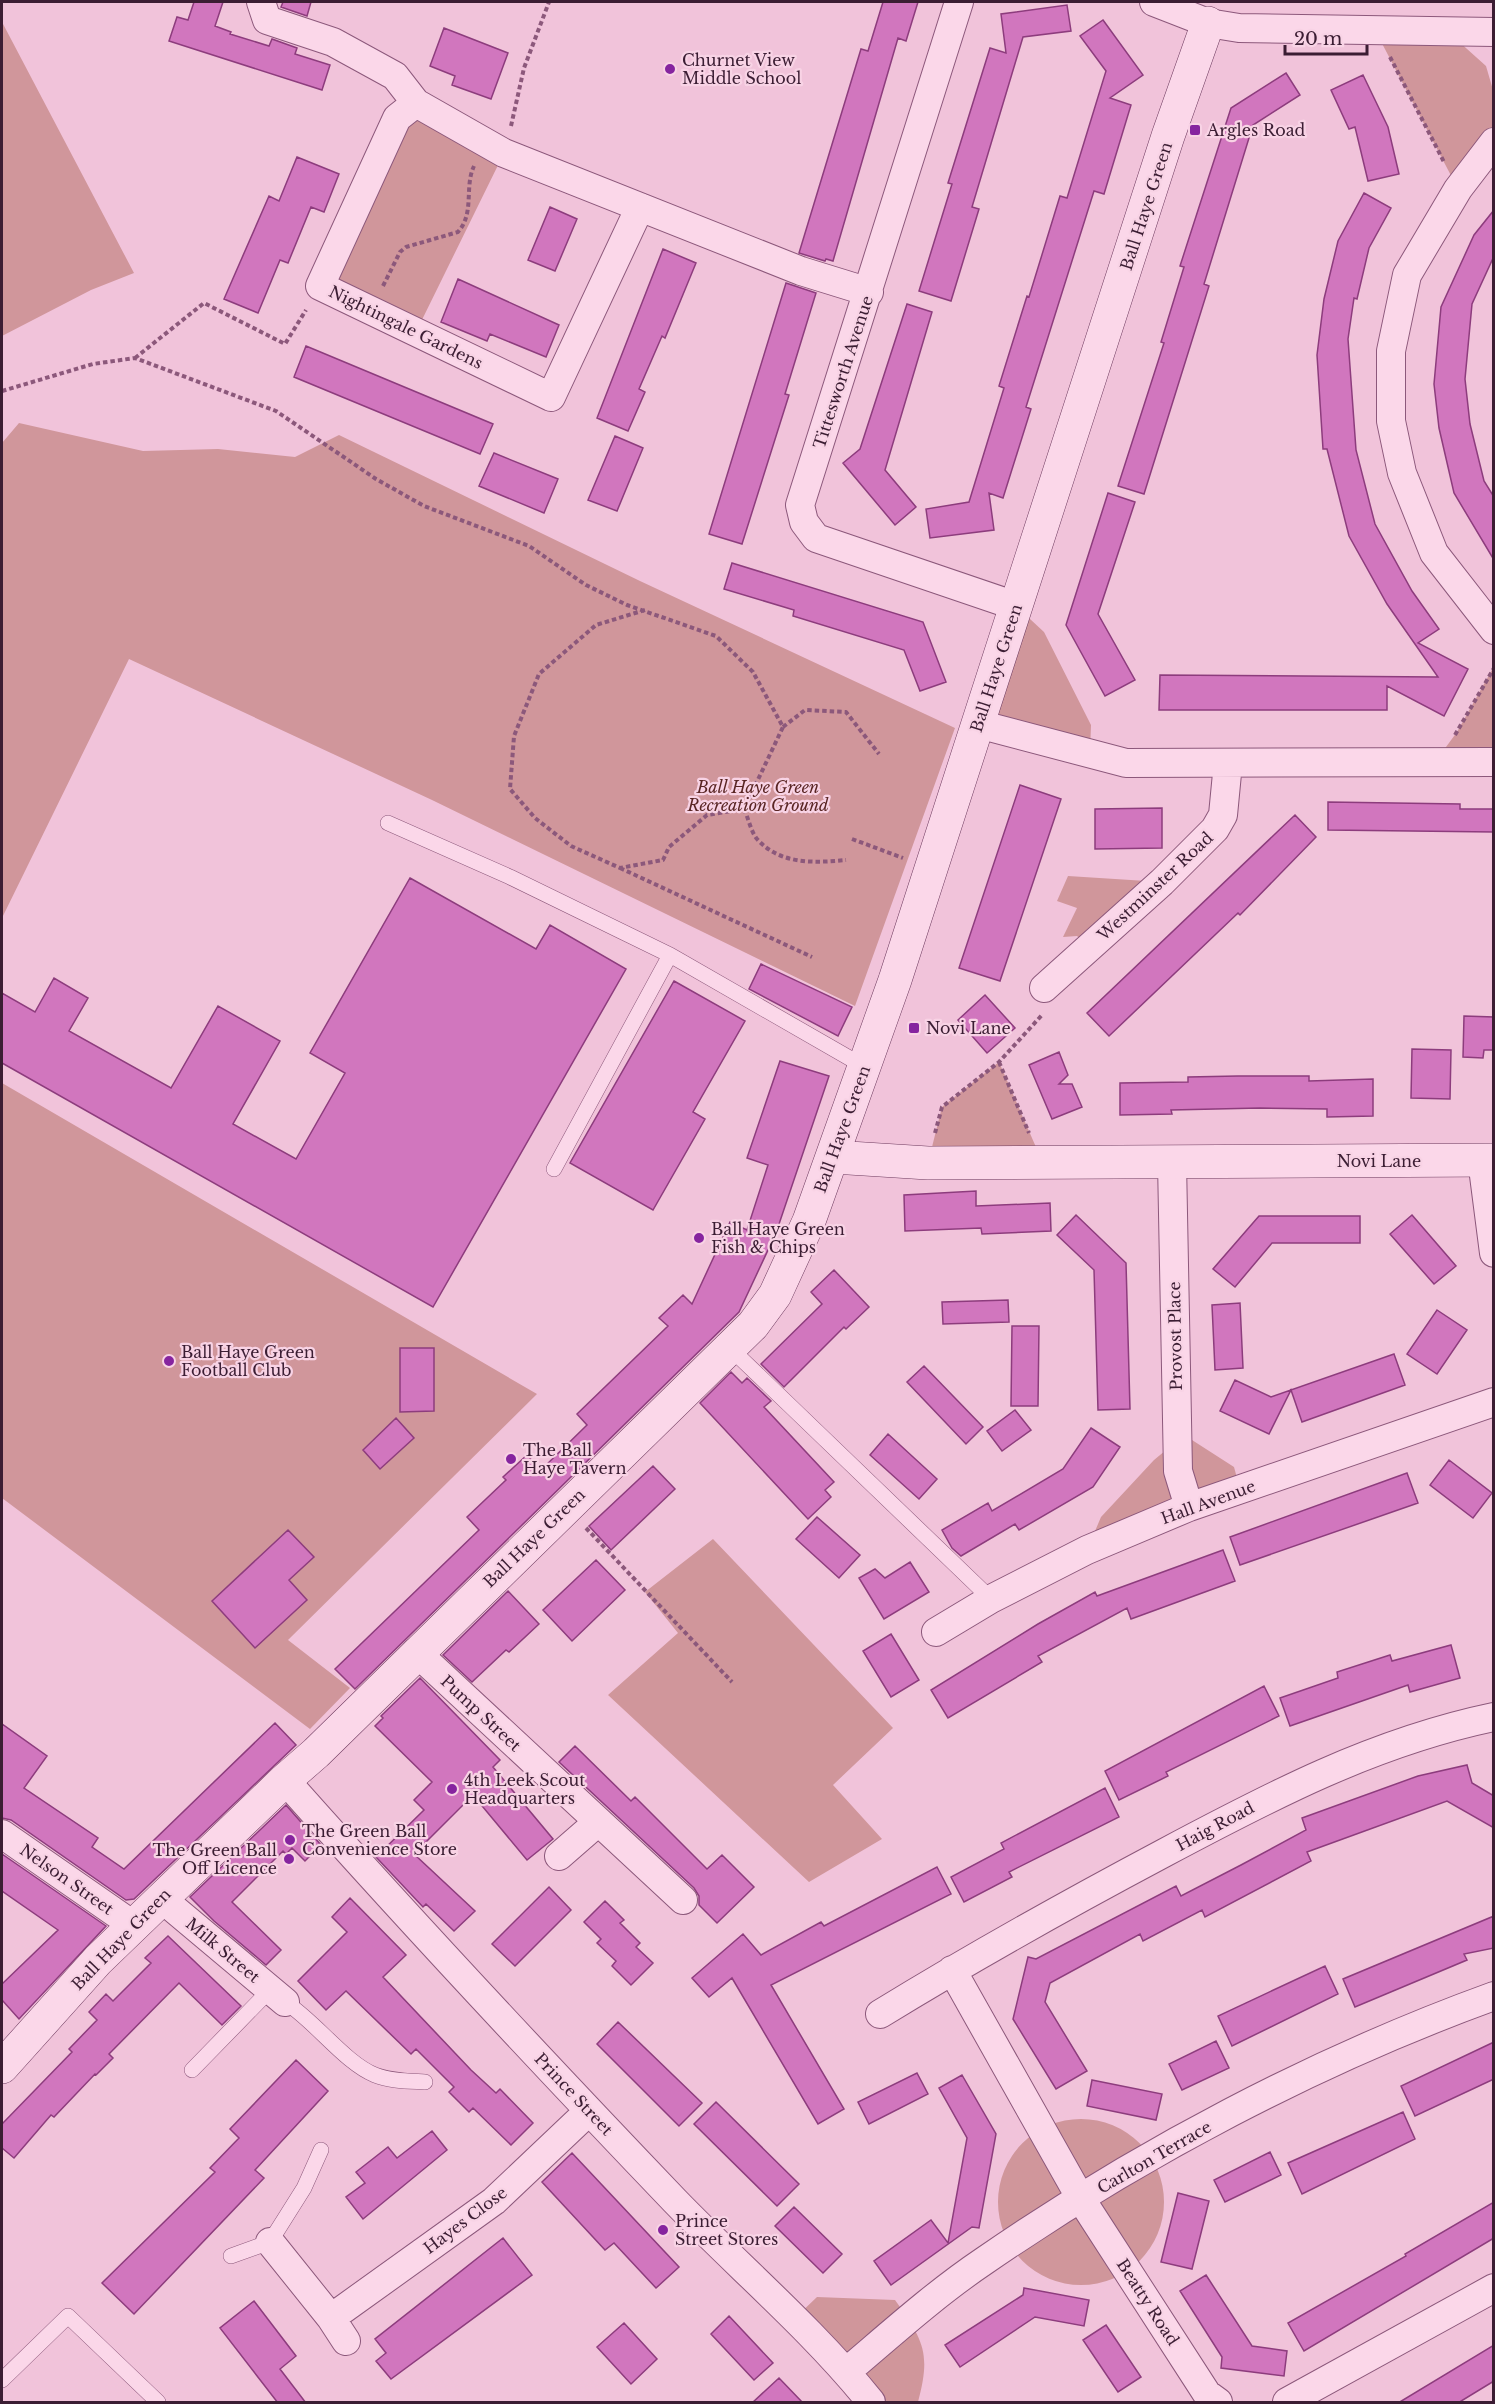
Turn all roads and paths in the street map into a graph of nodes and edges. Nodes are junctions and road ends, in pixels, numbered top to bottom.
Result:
1 (261, 2) edge
2 (549, 2) edge
3 (959, 2) edge
4 (1154, 2) edge
5 (1212, 12) edge
6 (1375, 30) junction
7 (1494, 32) edge
8 (416, 103) junction
9 (1494, 142) edge
10 (497, 148) junction
11 (1458, 189) junction
12 (640, 207) junction
13 (320, 286) junction
14 (869, 292) junction
15 (371, 311) junction
16 (135, 358) junction
17 (2, 391) edge
18 (1016, 606) junction
19 (645, 610) junction
20 (1494, 630) edge
21 (1494, 668) edge
22 (978, 724) junction
23 (783, 727) junction
24 (879, 754) dead end
25 (1435, 762) junction
26 (1494, 762) edge
27 (1228, 763) junction
28 (744, 808) junction
29 (388, 823) dead end
30 (852, 839) dead end
31 (846, 860) dead end
32 (620, 868) junction
33 (931, 869) junction
34 (670, 954) junction
35 (812, 957) dead end
36 (1044, 988) joint
37 (999, 1062) junction
38 (865, 1067) junction
39 (833, 1157) junction
40 (1488, 1160) edge
41 (1042, 1161) junction
42 (1172, 1162) junction
43 (928, 1163) junction
44 (554, 1169) dead end
45 (1494, 1253) edge
46 (730, 1348) junction
47 (1494, 1402) edge
48 (566, 1507) junction
49 (1189, 1507) junction
50 (991, 1599) junction
51 (936, 1632) dead end
52 (416, 1652) junction
53 (732, 1682) dead end
54 (1494, 1717) edge
55 (285, 1780) junction
56 (598, 1822) junction
57 (2, 1834) edge
58 (560, 1856) dead end
59 (161, 1898) junction
60 (682, 1900) dead end
61 (133, 1925) junction
62 (952, 1970) junction
63 (277, 1996) junction
64 (1494, 1996) edge
65 (880, 2014) dead end
66 (2, 2067) edge
67 (192, 2070) dead end
68 (425, 2082) dead end
69 (589, 2111) junction
70 (321, 2150) dead end
71 (1081, 2199) junction
72 (270, 2242) junction
73 (231, 2256) dead end
74 (1494, 2288) edge
75 (846, 2372) junction
76 (2, 2380) edge
77 (158, 2403) edge
78 (871, 2403) edge
79 (1218, 2403) edge
80 (1287, 2403) edge

1 - 8 street
2 - 10 path
3 - 14 street, Tittesworth Avenue
4 - 5 street
5 - 6 street
5 - 18 street, Ball Haye Green
6 - 7 street
6 - 11 path
8 - 10 street
8 - 13 street, Nightingale Gardens
9 - 11 street
10 - 12 street
10 - 15 path
11 - 20 street
12 - 14 street
12 - 15 street, Nightingale Gardens
13 - 15 street, Nightingale Gardens
13 - 16 path
14 - 18 street, Tittesworth Avenue
16 - 17 path
16 - 19 path
18 - 22 street, Ball Haye Green
19 - 23 path
19 - 32 path
21 - 25 path
22 - 27 street
22 - 33 street, Ball Haye Green
23 - 24 path
23 - 28 path
25 - 26 street
25 - 27 street
27 - 36 street, Westminster Road
28 - 31 path
28 - 32 path
29 - 34 lane
30 - 33 path
32 - 35 path
33 - 38 street, Ball Haye Green
34 - 38 lane
34 - 44 lane
36 - 37 path
37 - 41 path
37 - 43 path
38 - 39 street, Ball Haye Green
39 - 43 street, Novi Lane
39 - 46 street, Ball Haye Green
40 - 42 street, Novi Lane
40 - 45 street
41 - 42 street, Novi Lane
41 - 43 street, Novi Lane
42 - 49 street, Provost Place
46 - 48 street, Ball Haye Green
46 - 50 lane
47 - 49 street, Hall Avenue
48 - 52 street, Ball Haye Green
48 - 53 path
49 - 50 street, Hall Avenue
50 - 51 street, Hall Avenue
52 - 55 street, Ball Haye Green
52 - 56 street, Pump Street
54 - 62 street, Haig Road
55 - 59 street, Ball Haye Green
55 - 69 street, Prince Street
56 - 58 street
56 - 60 street, Pump Street
57 - 61 street, Nelson Street
59 - 61 street, Ball Haye Green
59 - 63 street, Milk Street
61 - 66 street, Ball Haye Green
62 - 65 street, Haig Road
62 - 71 street
63 - 67 lane
63 - 68 lane
64 - 71 street, Carlton Terrace
69 - 72 street, Hayes Close
69 - 75 street, Prince Street
70 - 72 lane
71 - 75 street, Carlton Terrace
71 - 79 street, Beatty Road
72 - 73 lane
74 - 80 street
75 - 78 street, Prince Street
76 - 77 lane

